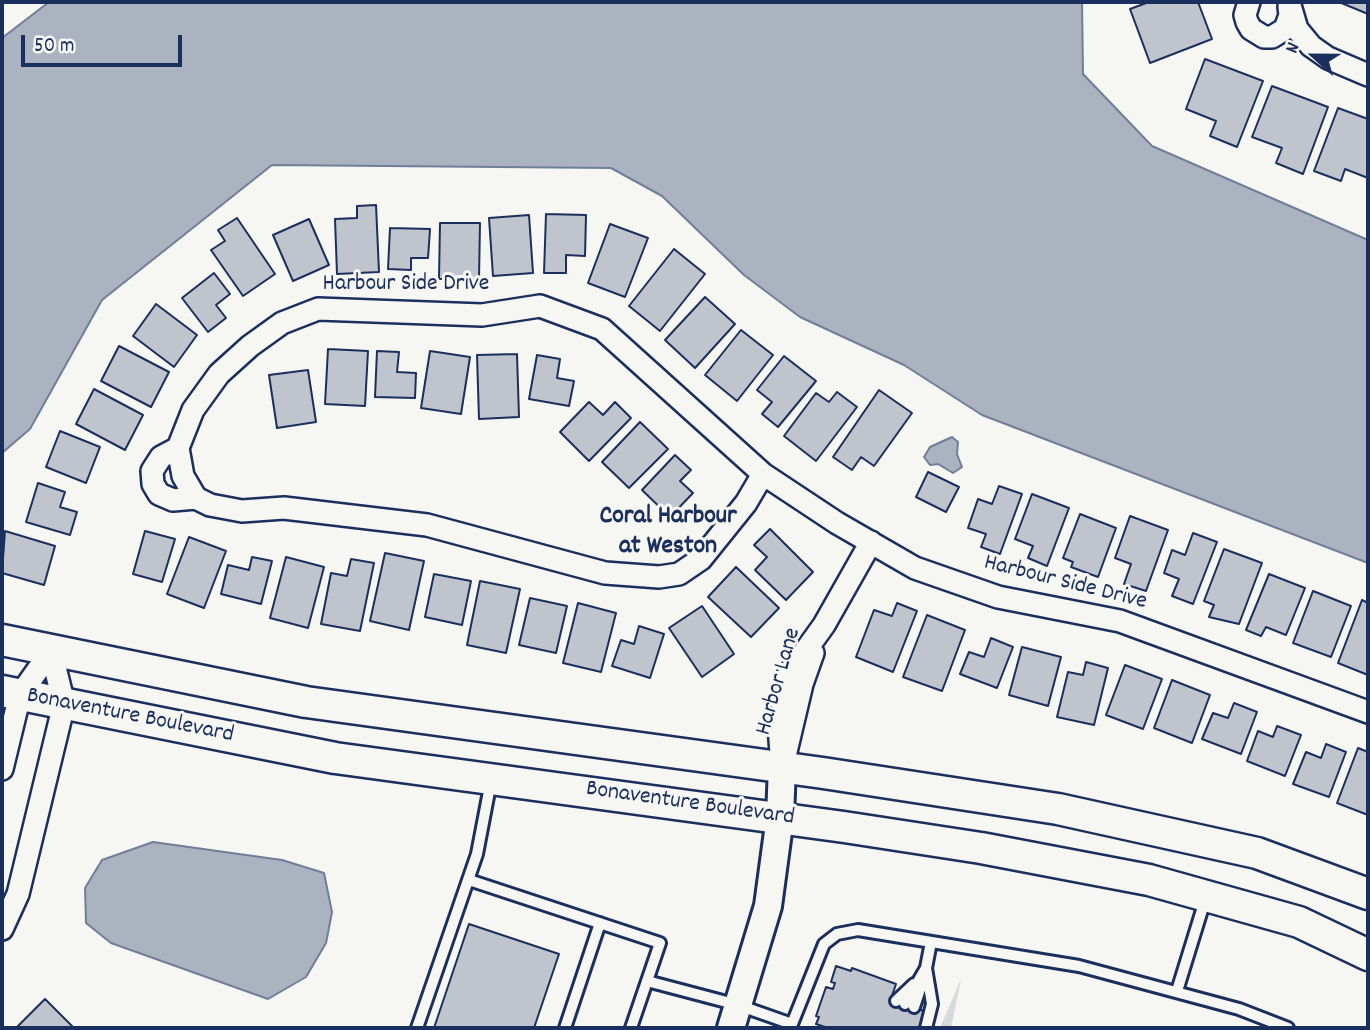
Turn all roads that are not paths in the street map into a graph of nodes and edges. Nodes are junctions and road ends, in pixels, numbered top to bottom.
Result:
1 (1249, 2) edge
2 (1289, 6) edge
3 (1368, 75) edge
4 (178, 448) junction
5 (764, 474) junction
6 (196, 498) junction
7 (871, 542) junction
8 (2, 640) edge
9 (51, 651) junction
10 (798, 671) junction
11 (11, 693) edge
12 (64, 704) junction
13 (1368, 712) edge
14 (782, 767) junction
15 (2, 769) edge
16 (491, 778) junction
17 (780, 817) junction
18 (469, 880) junction
19 (1368, 894) edge
20 (1206, 896) junction
21 (600, 923) junction
22 (2, 929) edge
23 (931, 942) junction
24 (1368, 955) edge
25 (925, 971) junction
26 (648, 981) junction
27 (1177, 991) junction
28 (905, 1004) dead end
29 (735, 1016) edge
30 (792, 1026) edge
31 (417, 1028) edge
32 (565, 1028) edge
33 (631, 1028) edge
34 (926, 1028) edge
35 (1288, 1028) edge

1 - 2 street
2 - 3 street
4 - 5 street, Harbour Side Drive
4 - 6 street
4 - 6 street, Harbour Side Drive
5 - 6 street, Harbour Side Drive
5 - 7 street, Harbour Side Drive
7 - 10 street, Harbor Lane
7 - 13 street, Harbour Side Drive
8 - 9 main road, Bonaventure Boulevard
9 - 11 street
9 - 12 street
9 - 14 main road, Bonaventure Boulevard
10 - 14 street, Harbor Lane
10 - 14 street, Harbor Lane
11 - 12 main road, Bonaventure Boulevard
11 - 15 street
12 - 16 main road, Bonaventure Boulevard
12 - 22 street
14 - 17 street
14 - 19 main road, Bonaventure Boulevard
16 - 17 main road, Bonaventure Boulevard
16 - 18 lane
17 - 20 main road, Bonaventure Boulevard
17 - 29 street
18 - 21 lane
18 - 31 lane
20 - 24 main road, Bonaventure Boulevard
20 - 27 lane
21 - 26 lane
21 - 32 lane
23 - 25 lane
23 - 27 lane
23 - 30 lane
25 - 28 lane
25 - 34 lane
26 - 29 lane
26 - 33 lane
27 - 35 lane
29 - 30 lane

